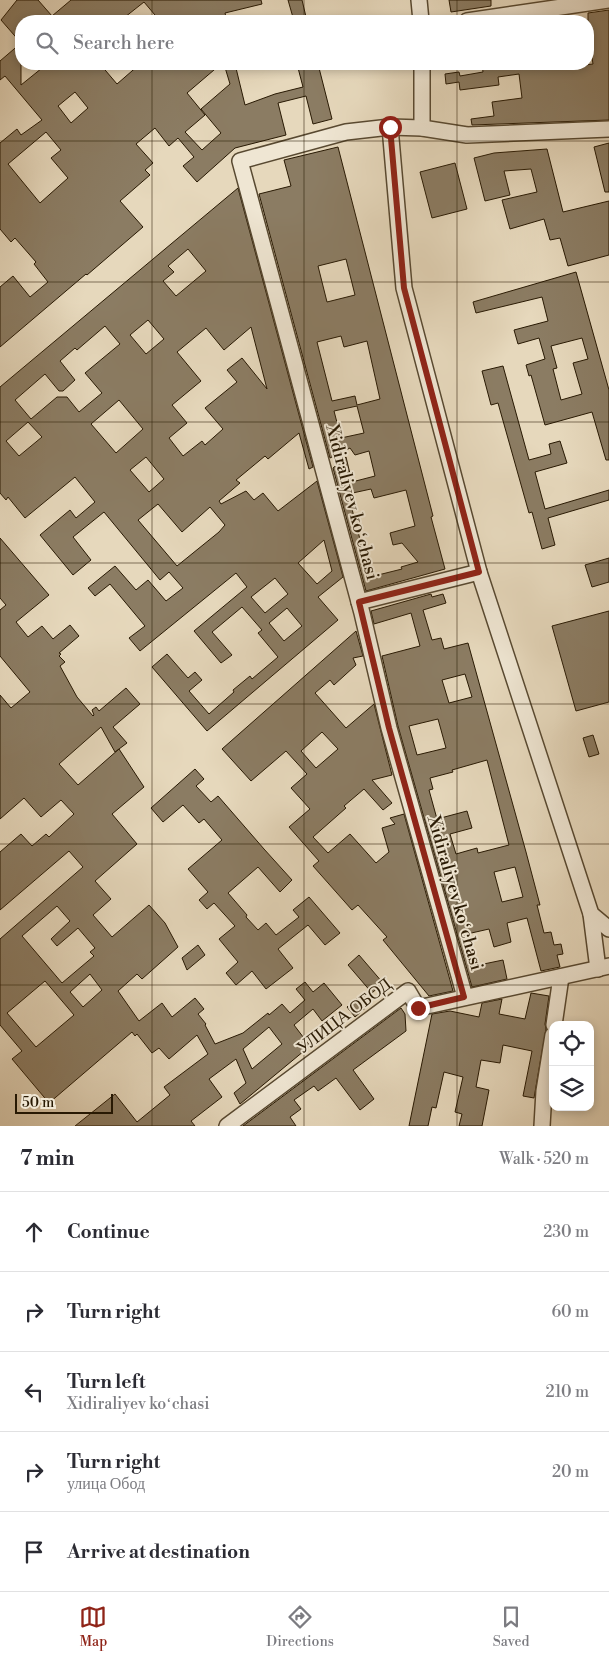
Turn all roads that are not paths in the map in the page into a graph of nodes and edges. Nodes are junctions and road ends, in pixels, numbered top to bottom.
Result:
1 (418, 0) edge
2 (609, 0) edge
3 (420, 15) edge
4 (508, 15) edge
5 (422, 70) edge
6 (390, 127) junction
7 (422, 128) junction
8 (609, 129) edge
9 (479, 572) junction
10 (359, 602) junction
11 (591, 914) junction
12 (609, 929) edge
13 (603, 968) edge
14 (561, 977) junction
15 (464, 997) junction
16 (555, 1021) edge
17 (549, 1060) edge
18 (227, 1126) edge
19 (542, 1126) edge

1 - 3 street
2 - 4 street
5 - 7 street
6 - 7 street
6 - 9 street
6 - 10 street, Xidiraliyev koʻchasi
7 - 8 street
9 - 10 street
9 - 11 street
10 - 15 street, Xidiraliyev koʻchasi
11 - 12 street
11 - 13 street
13 - 14 street, УЛИЦА ОБОД
14 - 15 street, УЛИЦА ОБОД
14 - 16 street
15 - 18 street, УЛИЦА ОБОД
17 - 19 street

